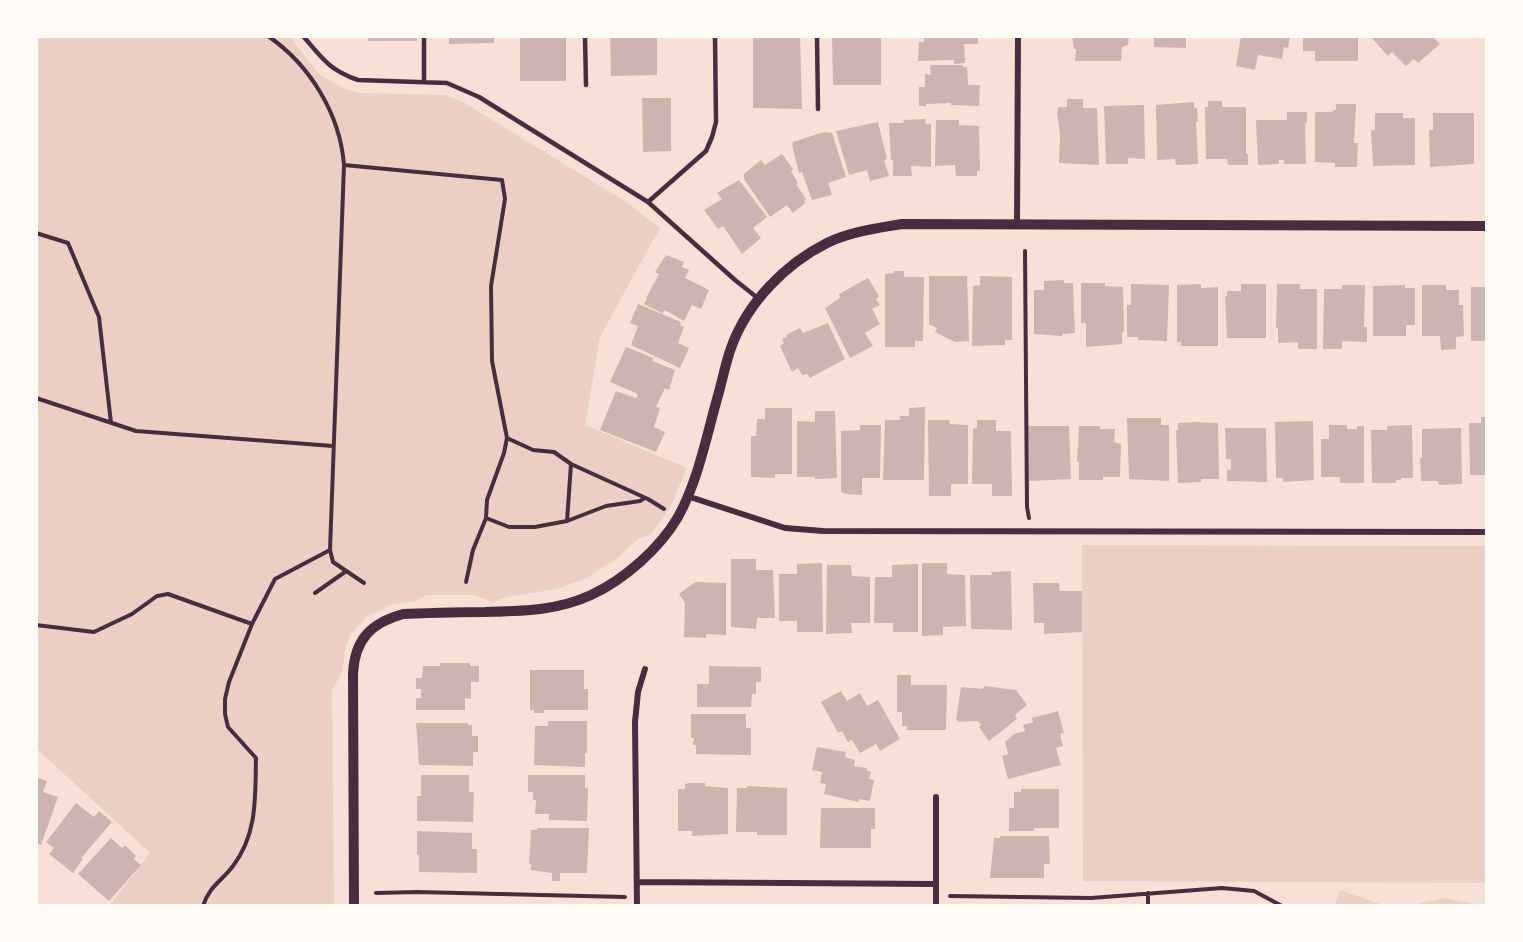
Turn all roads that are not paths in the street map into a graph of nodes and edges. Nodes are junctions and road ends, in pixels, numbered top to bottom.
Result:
1 (303, 36) edge
2 (424, 36) edge
3 (585, 36) edge
4 (715, 36) edge
5 (817, 36) edge
6 (1018, 36) edge
7 (424, 81) junction
8 (586, 85) dead end
9 (818, 109) dead end
10 (648, 202) junction
11 (1017, 224) junction
12 (1487, 226) edge
13 (759, 299) junction
14 (687, 496) junction
15 (1487, 532) edge
16 (645, 669) dead end
17 (936, 797) dead end
18 (638, 882) junction
19 (936, 884) junction
20 (354, 906) edge
21 (637, 906) edge
22 (936, 906) edge

1 - 7 lane
2 - 7 lane
3 - 8 lane
4 - 10 lane
5 - 9 lane
6 - 11 street
7 - 10 lane
10 - 13 lane
11 - 12 street
11 - 13 street
13 - 14 street
14 - 15 street
14 - 20 street
16 - 18 street
17 - 19 street
18 - 19 street
18 - 21 street
19 - 22 street

